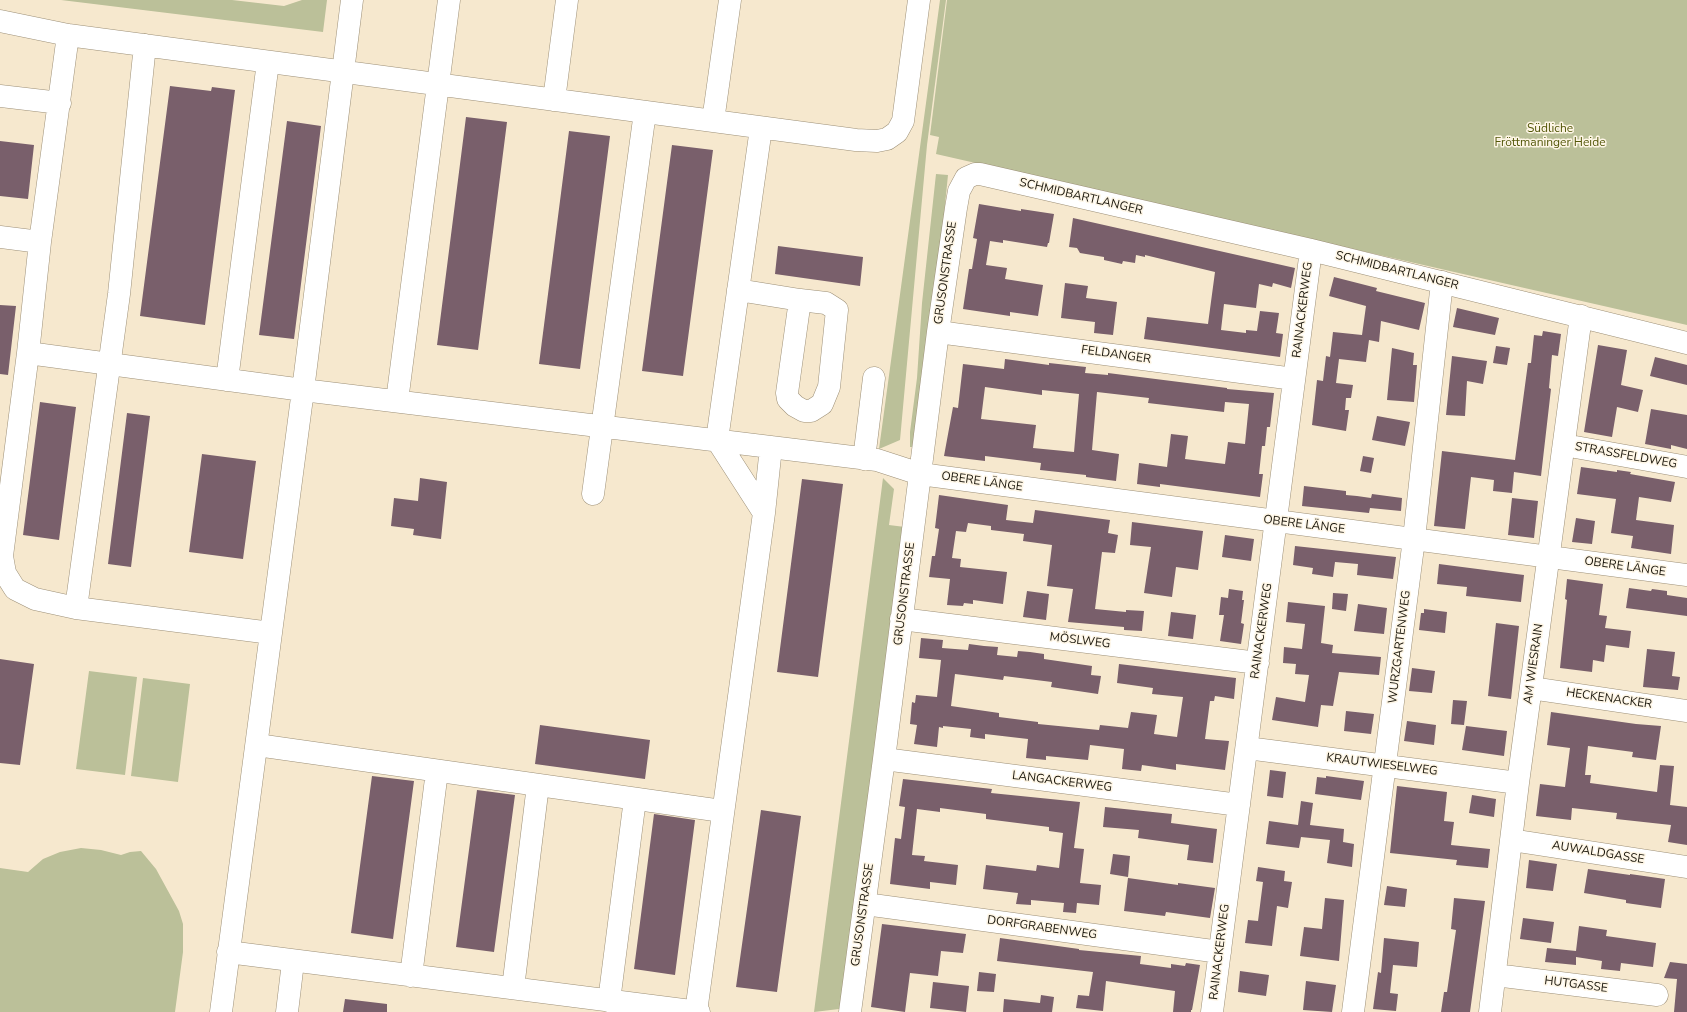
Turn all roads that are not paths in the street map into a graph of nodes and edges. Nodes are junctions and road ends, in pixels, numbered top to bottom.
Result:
1 (352, 0) edge
2 (449, 0) edge
3 (567, 0) edge
4 (730, 0) edge
5 (919, 0) edge
6 (0, 21) edge
7 (68, 35) junction
8 (145, 45) junction
9 (268, 62) junction
10 (343, 72) junction
11 (438, 84) junction
12 (0, 96) edge
13 (554, 100) junction
14 (60, 103) junction
15 (645, 112) junction
16 (713, 121) junction
17 (761, 128) junction
18 (966, 178) joint
19 (0, 237) edge
20 (40, 242) junction
21 (1311, 250) junction
22 (1442, 282) junction
23 (738, 290) junction
24 (800, 300) dead end
25 (1581, 316) junction
26 (938, 332) junction
27 (1687, 343) edge
28 (28, 353) junction
29 (110, 364) junction
30 (874, 378) dead end
31 (1294, 379) junction
32 (227, 380) junction
33 (303, 390) junction
34 (397, 401) junction
35 (603, 426) junction
36 (717, 440) junction
37 (1564, 445) junction
38 (771, 447) junction
39 (864, 459) junction
40 (1687, 466) edge
41 (920, 474) junction
42 (5, 494) edge
43 (593, 494) dead end
44 (764, 513) junction
45 (1277, 521) junction
46 (1414, 539) junction
47 (1549, 557) junction
48 (1687, 575) edge
49 (6, 589) edge
50 (76, 608) junction
51 (901, 618) junction
52 (271, 633) junction
53 (1258, 663) junction
54 (1531, 688) junction
55 (1687, 711) edge
56 (257, 745) junction
57 (1247, 748) junction
58 (884, 759) junction
59 (1385, 765) junction
60 (437, 771) junction
61 (1518, 783) junction
62 (538, 785) junction
63 (636, 798) junction
64 (1239, 805) junction
65 (722, 811) junction
66 (1511, 840) junction
67 (1686, 867) dead end
68 (865, 904) junction
69 (228, 952) junction
70 (1220, 952) junction
71 (293, 962) junction
72 (1494, 975) junction
73 (411, 976) junction
74 (513, 988) junction
75 (1657, 995) dead end
76 (609, 1000) junction
77 (221, 1012) edge
78 (287, 1012) edge
79 (697, 1012) edge
80 (850, 1012) edge
81 (1212, 1012) edge
82 (1354, 1012) edge
83 (1490, 1012) edge

1 - 10 street
2 - 11 street
3 - 13 street
4 - 16 street
5 - 17 street
6 - 7 street
7 - 8 street
7 - 14 street
8 - 9 street
8 - 29 street
9 - 10 street
9 - 32 street
10 - 11 street
10 - 33 street
11 - 13 street
11 - 34 street
12 - 14 street
13 - 15 street
14 - 20 street
15 - 16 street
15 - 35 street
16 - 17 street
17 - 23 street
18 - 21 street, SCHMIDBARTLANGER
18 - 26 street, GRUSONSTRASSE
19 - 20 street
20 - 28 street
21 - 22 street, SCHMIDBARTLANGER
21 - 31 street, RAINACKERWEG
22 - 25 street, SCHMIDBARTLANGER
22 - 46 street, WURZGARTENWEG
23 - 24 street
23 - 36 street
25 - 27 street, SCHMIDBARTLANGER
25 - 37 street, AM WIESRAIN
26 - 31 street, FELDANGER
26 - 41 street, GRUSONSTRASSE
28 - 29 street, OBERE LÄNGE
28 - 42 street
29 - 32 street, OBERE LÄNGE
29 - 50 street
30 - 39 street
31 - 45 street, RAINACKERWEG
32 - 33 street, OBERE LÄNGE
33 - 34 street, OBERE LÄNGE
33 - 52 street
34 - 35 street, OBERE LÄNGE
35 - 36 street, OBERE LÄNGE
35 - 43 street
36 - 38 street, OBERE LÄNGE
36 - 44 street
37 - 40 street, STRASSFELDWEG
37 - 47 street, AM WIESRAIN
38 - 39 street, OBERE LÄNGE
38 - 44 street
39 - 41 street, OBERE LÄNGE
41 - 45 street, OBERE LÄNGE
41 - 51 street, GRUSONSTRASSE
42 - 49 street
44 - 65 street
45 - 46 street, OBERE LÄNGE
45 - 53 street, RAINACKERWEG
46 - 47 street, OBERE LÄNGE
46 - 59 street, WURZGARTENWEG
47 - 48 street, OBERE LÄNGE
47 - 54 street, AM WIESRAIN
49 - 50 street
50 - 52 street
51 - 53 street, MÖSLWEG
51 - 58 street, GRUSONSTRASSE
52 - 56 street
53 - 57 street, RAINACKERWEG
54 - 55 street, HECKENACKER
54 - 61 street, AM WIESRAIN
56 - 60 street
56 - 69 street
57 - 59 street, KRAUTWIESELWEG
57 - 64 street, RAINACKERWEG
58 - 64 street, LANGACKERWEG
58 - 68 street, GRUSONSTRASSE
59 - 61 street, KRAUTWIESELWEG
59 - 82 street, WURZGARTENWEG
60 - 62 street
60 - 73 street
61 - 66 street, AM WIESRAIN
62 - 63 street
62 - 74 street
63 - 65 street
63 - 76 street
64 - 70 street, RAINACKERWEG
65 - 79 street
66 - 67 street, AUWALDGASSE
66 - 72 street, AM WIESRAIN
68 - 70 street, DORFGRABENWEG
68 - 80 street, GRUSONSTRASSE
69 - 71 street
69 - 77 street
70 - 81 street, RAINACKERWEG
71 - 73 street
71 - 78 street
72 - 75 street, HUTGASSE
72 - 83 street, AM WIESRAIN
73 - 74 street
74 - 76 street
76 - 79 street

